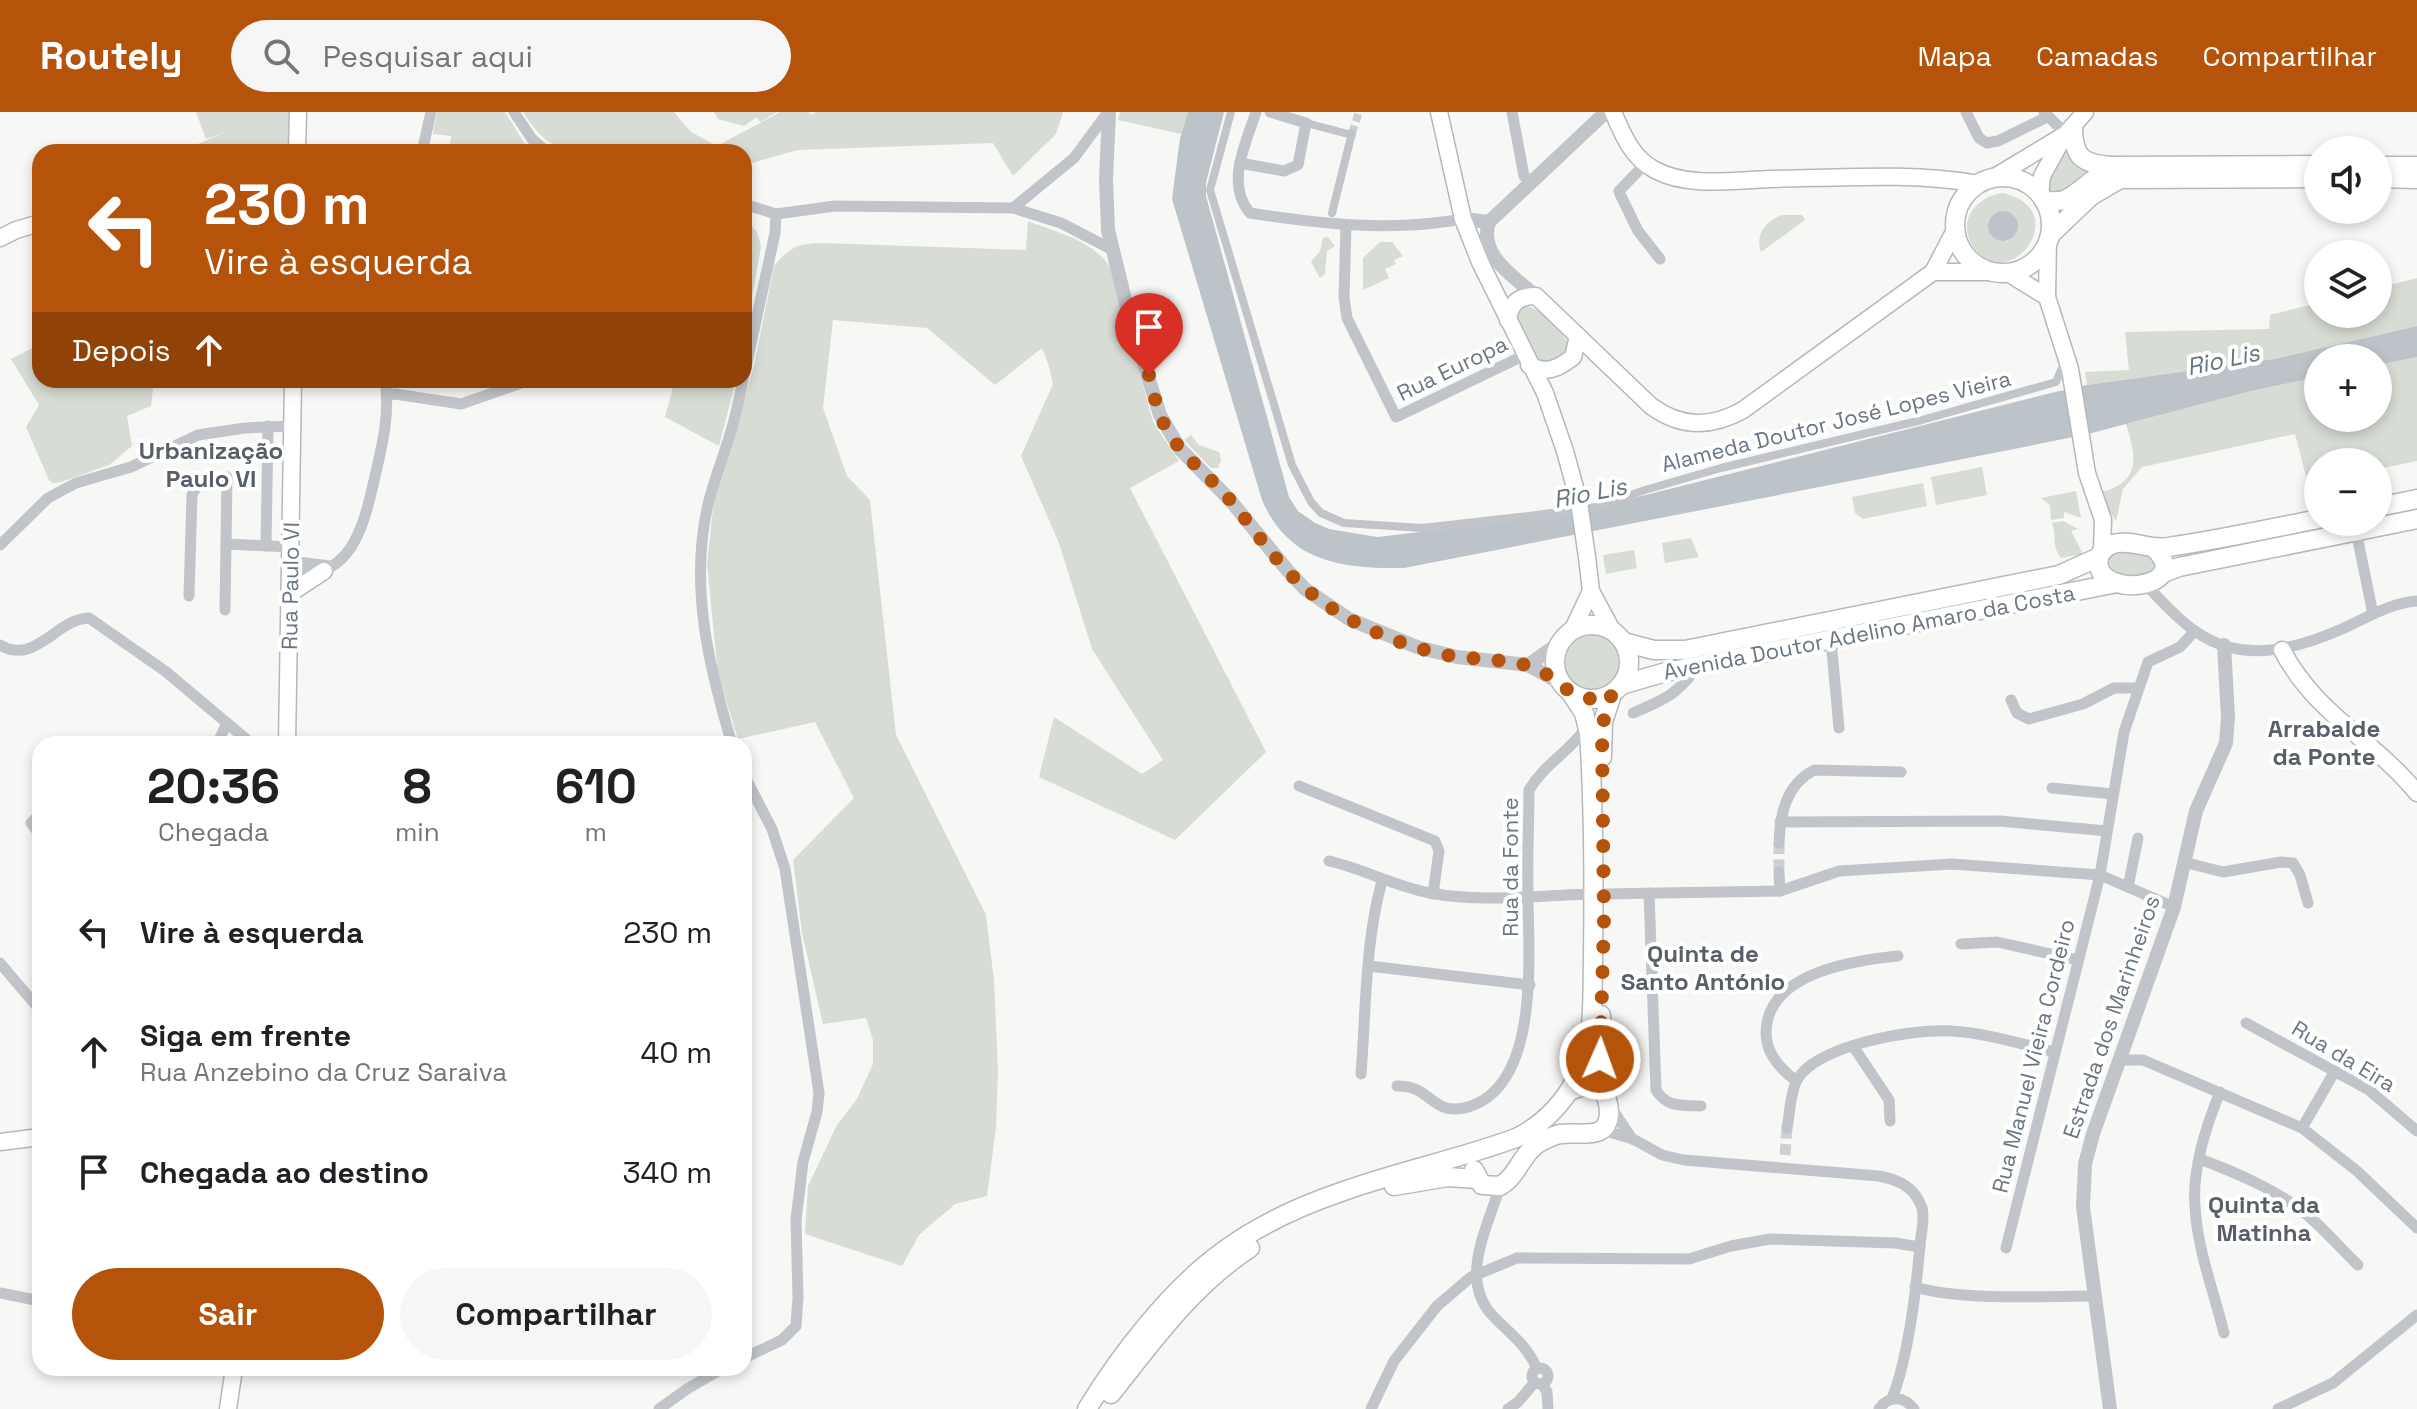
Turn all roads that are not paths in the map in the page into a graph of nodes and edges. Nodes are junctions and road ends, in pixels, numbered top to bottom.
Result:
1 (298, 112) edge
2 (431, 112) edge
3 (514, 112) edge
4 (1108, 112) edge
5 (1231, 112) edge
6 (1256, 112) edge
7 (1270, 112) edge
8 (1439, 112) edge
9 (1512, 112) edge
10 (1606, 112) edge
11 (1613, 112) edge
12 (1966, 112) edge
13 (2045, 114) edge
14 (1306, 123) junction
15 (2075, 124) edge
16 (297, 144) edge
17 (424, 144) edge
18 (538, 144) edge
19 (1240, 163) junction
20 (1645, 164) junction
21 (2304, 165) edge
22 (2112, 166) junction
23 (2392, 166) edge
24 (2417, 166) edge
25 (2304, 178) edge
26 (2392, 178) edge
27 (2417, 179) edge
28 (1986, 181) junction
29 (1531, 183) junction
30 (2042, 198) junction
31 (752, 206) edge
32 (1013, 208) junction
33 (1332, 213) dead end
34 (776, 214) junction
35 (1463, 219) junction
36 (1489, 222) junction
37 (32, 225) edge
38 (1346, 225) junction
39 (1955, 230) junction
40 (0, 238) edge
41 (2049, 238) junction
42 (1117, 252) junction
43 (1660, 259) dead end
44 (1933, 272) junction
45 (1999, 272) junction
46 (1536, 296) junction
47 (2047, 297) junction
48 (1508, 320) junction
49 (1578, 336) junction
50 (752, 341) edge
51 (1573, 357) junction
52 (1599, 357) junction
53 (1527, 360) junction
54 (1552, 370) junction
55 (2066, 372) junction
56 (293, 388) edge
57 (386, 388) edge
58 (507, 388) edge
59 (742, 388) edge
60 (1545, 393) junction
61 (387, 395) junction
62 (268, 426) junction
63 (292, 426) junction
64 (2417, 499) edge
65 (2392, 504) edge
66 (2417, 519) edge
67 (2103, 520) junction
68 (2304, 521) edge
69 (2392, 524) edge
70 (2331, 536) edge
71 (2357, 536) edge
72 (2127, 543) junction
73 (226, 544) junction
74 (0, 545) edge
75 (266, 546) junction
76 (2154, 548) junction
77 (2100, 554) junction
78 (290, 560) junction
79 (327, 568) junction
80 (2156, 578) junction
81 (2117, 583) junction
82 (1591, 591) junction
83 (289, 594) junction
84 (189, 596) dead end
85 (2417, 601) edge
86 (225, 610) dead end
87 (2373, 614) junction
88 (2195, 631) junction
89 (1567, 637) junction
90 (1618, 637) junction
91 (1831, 640) junction
92 (0, 645) edge
93 (2224, 645) junction
94 (2282, 650) junction
95 (1528, 665) junction
96 (1698, 666) junction
97 (1566, 688) junction
98 (2138, 688) junction
99 (1617, 689) junction
100 (2011, 700) dead end
101 (1633, 713) dead end
102 (227, 723) junction
103 (1588, 724) junction
104 (1839, 728) dead end
105 (221, 736) edge
106 (242, 736) edge
107 (287, 736) edge
108 (730, 736) edge
109 (1901, 772) dead end
110 (1299, 786) dead end
111 (2052, 788) dead end
112 (752, 790) edge
113 (2417, 793) edge
114 (2113, 794) junction
115 (1780, 822) junction
116 (2107, 831) junction
117 (2138, 838) dead end
118 (1779, 843) tunnel mouth
119 (1329, 861) dead end
120 (2183, 862) junction
121 (1779, 872) tunnel mouth
122 (2100, 875) junction
123 (1382, 881) junction
124 (2128, 887) junction
125 (1780, 891) junction
126 (1649, 893) junction
127 (1433, 894) junction
128 (1598, 894) junction
129 (1528, 895) junction
130 (2308, 903) dead end
131 (2174, 907) junction
132 (1961, 944) dead end
133 (1898, 956) dead end
134 (2078, 960) junction
135 (0, 963) edge
136 (1369, 966) junction
137 (1530, 985) junction
138 (32, 1001) edge
139 (2246, 1023) dead end
140 (2126, 1043) junction
141 (1853, 1046) junction
142 (2055, 1052) junction
143 (2120, 1060) junction
144 (2143, 1060) junction
145 (2335, 1071) junction
146 (1361, 1074) dead end
147 (1796, 1081) junction
148 (1397, 1086) dead end
149 (1569, 1091) junction
150 (2220, 1092) junction
151 (1605, 1096) junction
152 (1701, 1106) dead end
153 (1890, 1121) dead end
154 (1787, 1128) tunnel mouth
155 (2302, 1128) junction
156 (1602, 1130) junction
157 (2417, 1131) edge
158 (32, 1138) edge
159 (1633, 1139) junction
160 (0, 1142) edge
161 (1480, 1151) junction
162 (1785, 1155) tunnel mouth
163 (2200, 1159) junction
164 (1785, 1169) junction
165 (1486, 1183) junction
166 (1494, 1208) junction
167 (2417, 1228) edge
168 (1920, 1247) junction
169 (2006, 1248) dead end
170 (2358, 1265) dead end
171 (1915, 1287) junction
172 (0, 1293) edge
173 (2094, 1296) junction
174 (32, 1299) edge
175 (2417, 1315) edge
176 (2224, 1333) dead end
177 (752, 1354) edge
178 (1900, 1373) junction
179 (233, 1376) edge
180 (709, 1376) edge
181 (1538, 1383) junction
182 (1892, 1399) junction
183 (1911, 1405) edge
184 (228, 1409) edge
185 (659, 1409) edge
186 (1087, 1409) edge
187 (1100, 1409) edge
188 (1371, 1409) edge
189 (1508, 1409) edge
190 (1548, 1409) edge
191 (1879, 1409) edge
192 (2110, 1409) edge
193 (2280, 1409) edge

1 - 16 main road
2 - 17 street
3 - 18 street
4 - 32 street
4 - 42 street
5 - 55 street, Alameda Doutor José Lopes Vieira
6 - 19 street
7 - 14 street
8 - 35 main road
9 - 29 street
10 - 29 street
11 - 20 main road
12 - 13 street
13 - 15 street
14 - 19 street
14 - 33 street
15 - 22 main road
15 - 28 main road
15 - 30 main road
19 - 38 street
20 - 28 main road
20 - 43 street
21 - 22 main road
22 - 30 main road
23 - 24 main road
25 - 41 main road
26 - 27 main road
28 - 30 main road
28 - 39 main road
29 - 36 street
30 - 41 main road
31 - 34 street
32 - 34 street
32 - 42 street
34 - 50 street
35 - 36 street
35 - 38 street
35 - 48 main road
36 - 46 street
37 - 40 main road
38 - 53 street, Rua Europa
39 - 44 main road
39 - 45 main road
41 - 45 main road
41 - 47 main road
42 - 95 street
44 - 45 main road
44 - 52 main road
45 - 47 main road
46 - 48 main road
46 - 49 main road
47 - 55 main road
48 - 53 main road
49 - 51 main road
49 - 52 main road
51 - 52 main road
51 - 54 main road
53 - 54 main road
53 - 60 main road
54 - 60 main road
55 - 67 main road
56 - 63 main road, Rua Paulo VI
57 - 61 street
58 - 61 street
59 - 108 street
60 - 82 main road, bridge
61 - 79 street
62 - 63 street
62 - 74 street
62 - 75 street
63 - 78 main road, Rua Paulo VI
64 - 65 main road
66 - 69 main road
67 - 72 main road
67 - 77 main road
68 - 76 main road
70 - 80 main road
71 - 87 street
72 - 76 main road
72 - 77 main road
73 - 75 street
73 - 84 street
73 - 86 street
75 - 78 street
76 - 80 main road
77 - 81 main road
77 - 90 main road, Avenida Doutor Adelino Amaro da Costa
78 - 79 street
78 - 83 main road, Rua Paulo VI
79 - 83 main road
80 - 81 main road
80 - 88 street
81 - 91 main road, Avenida Doutor Adelino Amaro da Costa
82 - 89 main road
82 - 90 main road
83 - 107 main road, Rua Paulo VI
85 - 87 street
87 - 94 street
88 - 93 street
88 - 98 street, Rua Manuel Vieira Cordeiro
89 - 90 main road
89 - 95 street
89 - 97 main road
90 - 99 main road
91 - 96 main road, Avenida Doutor Adelino Amaro da Costa
91 - 104 street
92 - 102 street
93 - 94 street
93 - 120 street, Estrada dos Marinheiros
94 - 113 main road
95 - 97 street
96 - 99 main road, Avenida Doutor Adelino Amaro da Costa
96 - 101 street
97 - 99 main road
97 - 103 main road
98 - 100 street
98 - 114 street, Rua Manuel Vieira Cordeiro
99 - 128 main road
102 - 105 street
102 - 106 street
103 - 128 main road
103 - 129 street, Rua da Fonte
109 - 115 street
110 - 127 street
111 - 114 street
112 - 177 street
114 - 116 street, Rua Manuel Vieira Cordeiro
115 - 116 street
115 - 118 street
116 - 122 street, Rua Manuel Vieira Cordeiro
117 - 124 street
119 - 123 street
120 - 130 street
120 - 131 street, Estrada dos Marinheiros
121 - 125 street
122 - 124 street
122 - 125 street
122 - 134 street, Rua Manuel Vieira Cordeiro
123 - 127 street
123 - 136 street
124 - 131 street
125 - 126 street
126 - 128 street
126 - 152 street
127 - 129 street
128 - 129 street
128 - 149 main road
128 - 151 main road
129 - 137 street, Rua da Fonte
131 - 140 street, Estrada dos Marinheiros
132 - 134 street
133 - 147 street
134 - 142 street, Rua Manuel Vieira Cordeiro
135 - 138 street
136 - 137 street
136 - 146 street
137 - 148 street, Rua da Fonte
139 - 145 street, Rua da Eira
140 - 143 street, Estrada dos Marinheiros
140 - 144 street
141 - 142 street
141 - 147 street
141 - 153 street
142 - 169 street, Rua Manuel Vieira Cordeiro
143 - 144 street
143 - 173 street, Estrada dos Marinheiros
144 - 150 street
145 - 155 street
145 - 157 street, Rua da Eira
147 - 154 street
149 - 151 main road
149 - 161 main road
150 - 155 street
150 - 163 street
151 - 156 main road
151 - 159 street
155 - 167 street
156 - 159 street
156 - 165 main road
158 - 160 main road
159 - 164 street
161 - 165 main road
161 - 186 main road
162 - 164 street
163 - 170 street
163 - 176 street
164 - 168 street
165 - 166 street
165 - 166 street
165 - 187 main road
166 - 181 street
168 - 171 street
168 - 188 street, bridge
171 - 173 street
171 - 178 street
172 - 174 street
173 - 192 street, Estrada dos Marinheiros
175 - 193 street
178 - 182 street
178 - 183 street
179 - 184 main road
180 - 185 street
181 - 189 street
181 - 190 street
182 - 183 street
182 - 191 street

